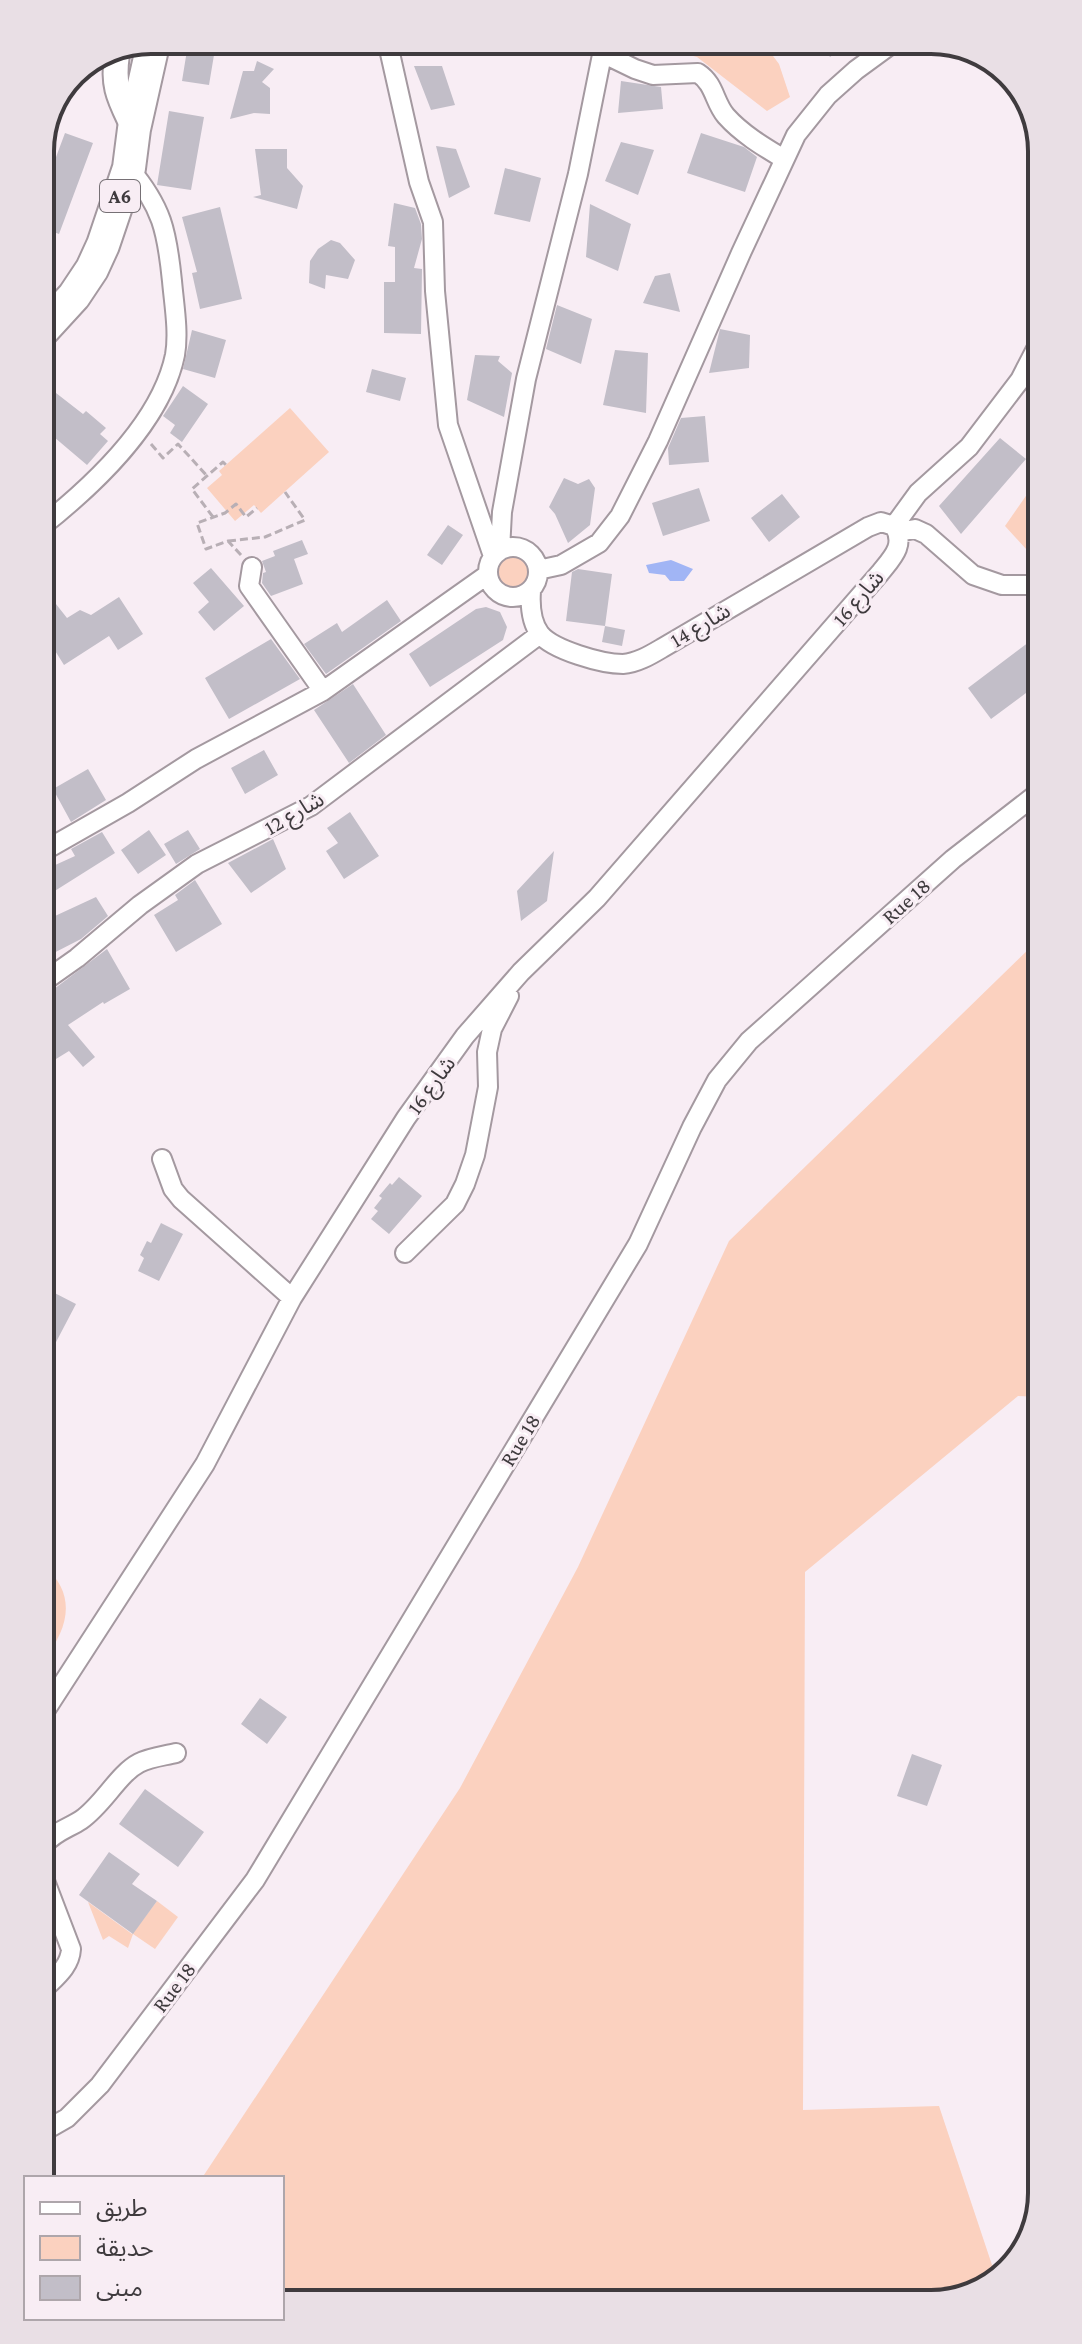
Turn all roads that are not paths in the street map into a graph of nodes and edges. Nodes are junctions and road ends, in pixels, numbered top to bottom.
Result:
1 (151, 54) edge
2 (390, 54) edge
3 (602, 54) edge
4 (615, 54) edge
5 (878, 54) edge
6 (116, 61) edge
7 (134, 129) junction
8 (784, 159) junction
9 (129, 168) junction
10 (54, 318) edge
11 (1028, 364) edge
12 (54, 516) edge
13 (896, 529) junction
14 (497, 553) junction
15 (252, 567) road end
16 (538, 570) junction
17 (487, 575) junction
18 (1028, 585) edge
19 (531, 591) junction
20 (540, 634) junction
21 (323, 691) junction
22 (1028, 801) edge
23 (54, 845) edge
24 (521, 972) junction
25 (54, 974) edge
26 (162, 1159) dead end
27 (405, 1253) dead end
28 (292, 1298) junction
29 (54, 1697) edge
30 (176, 1753) dead end
31 (54, 1836) edge
32 (54, 1905) edge
33 (54, 1979) edge
34 (54, 2125) edge

1 - 7 highway, A6
2 - 14 street
3 - 14 street
4 - 8 street
5 - 8 street
6 - 7 street
7 - 9 highway, A6
8 - 16 street
9 - 10 highway, A6
9 - 12 street
11 - 13 street, شارع 16
13 - 18 street
13 - 20 street, شارع 14
13 - 24 street, شارع 16
14 - 16 street
14 - 17 street
15 - 21 street
16 - 19 street
17 - 19 street
17 - 21 street
19 - 20 street
20 - 25 street, شارع 12
21 - 23 street
22 - 34 street, Rue 18
24 - 27 street
24 - 28 street, شارع 16
26 - 28 street
28 - 29 street, شارع 16
30 - 31 street
32 - 33 street

